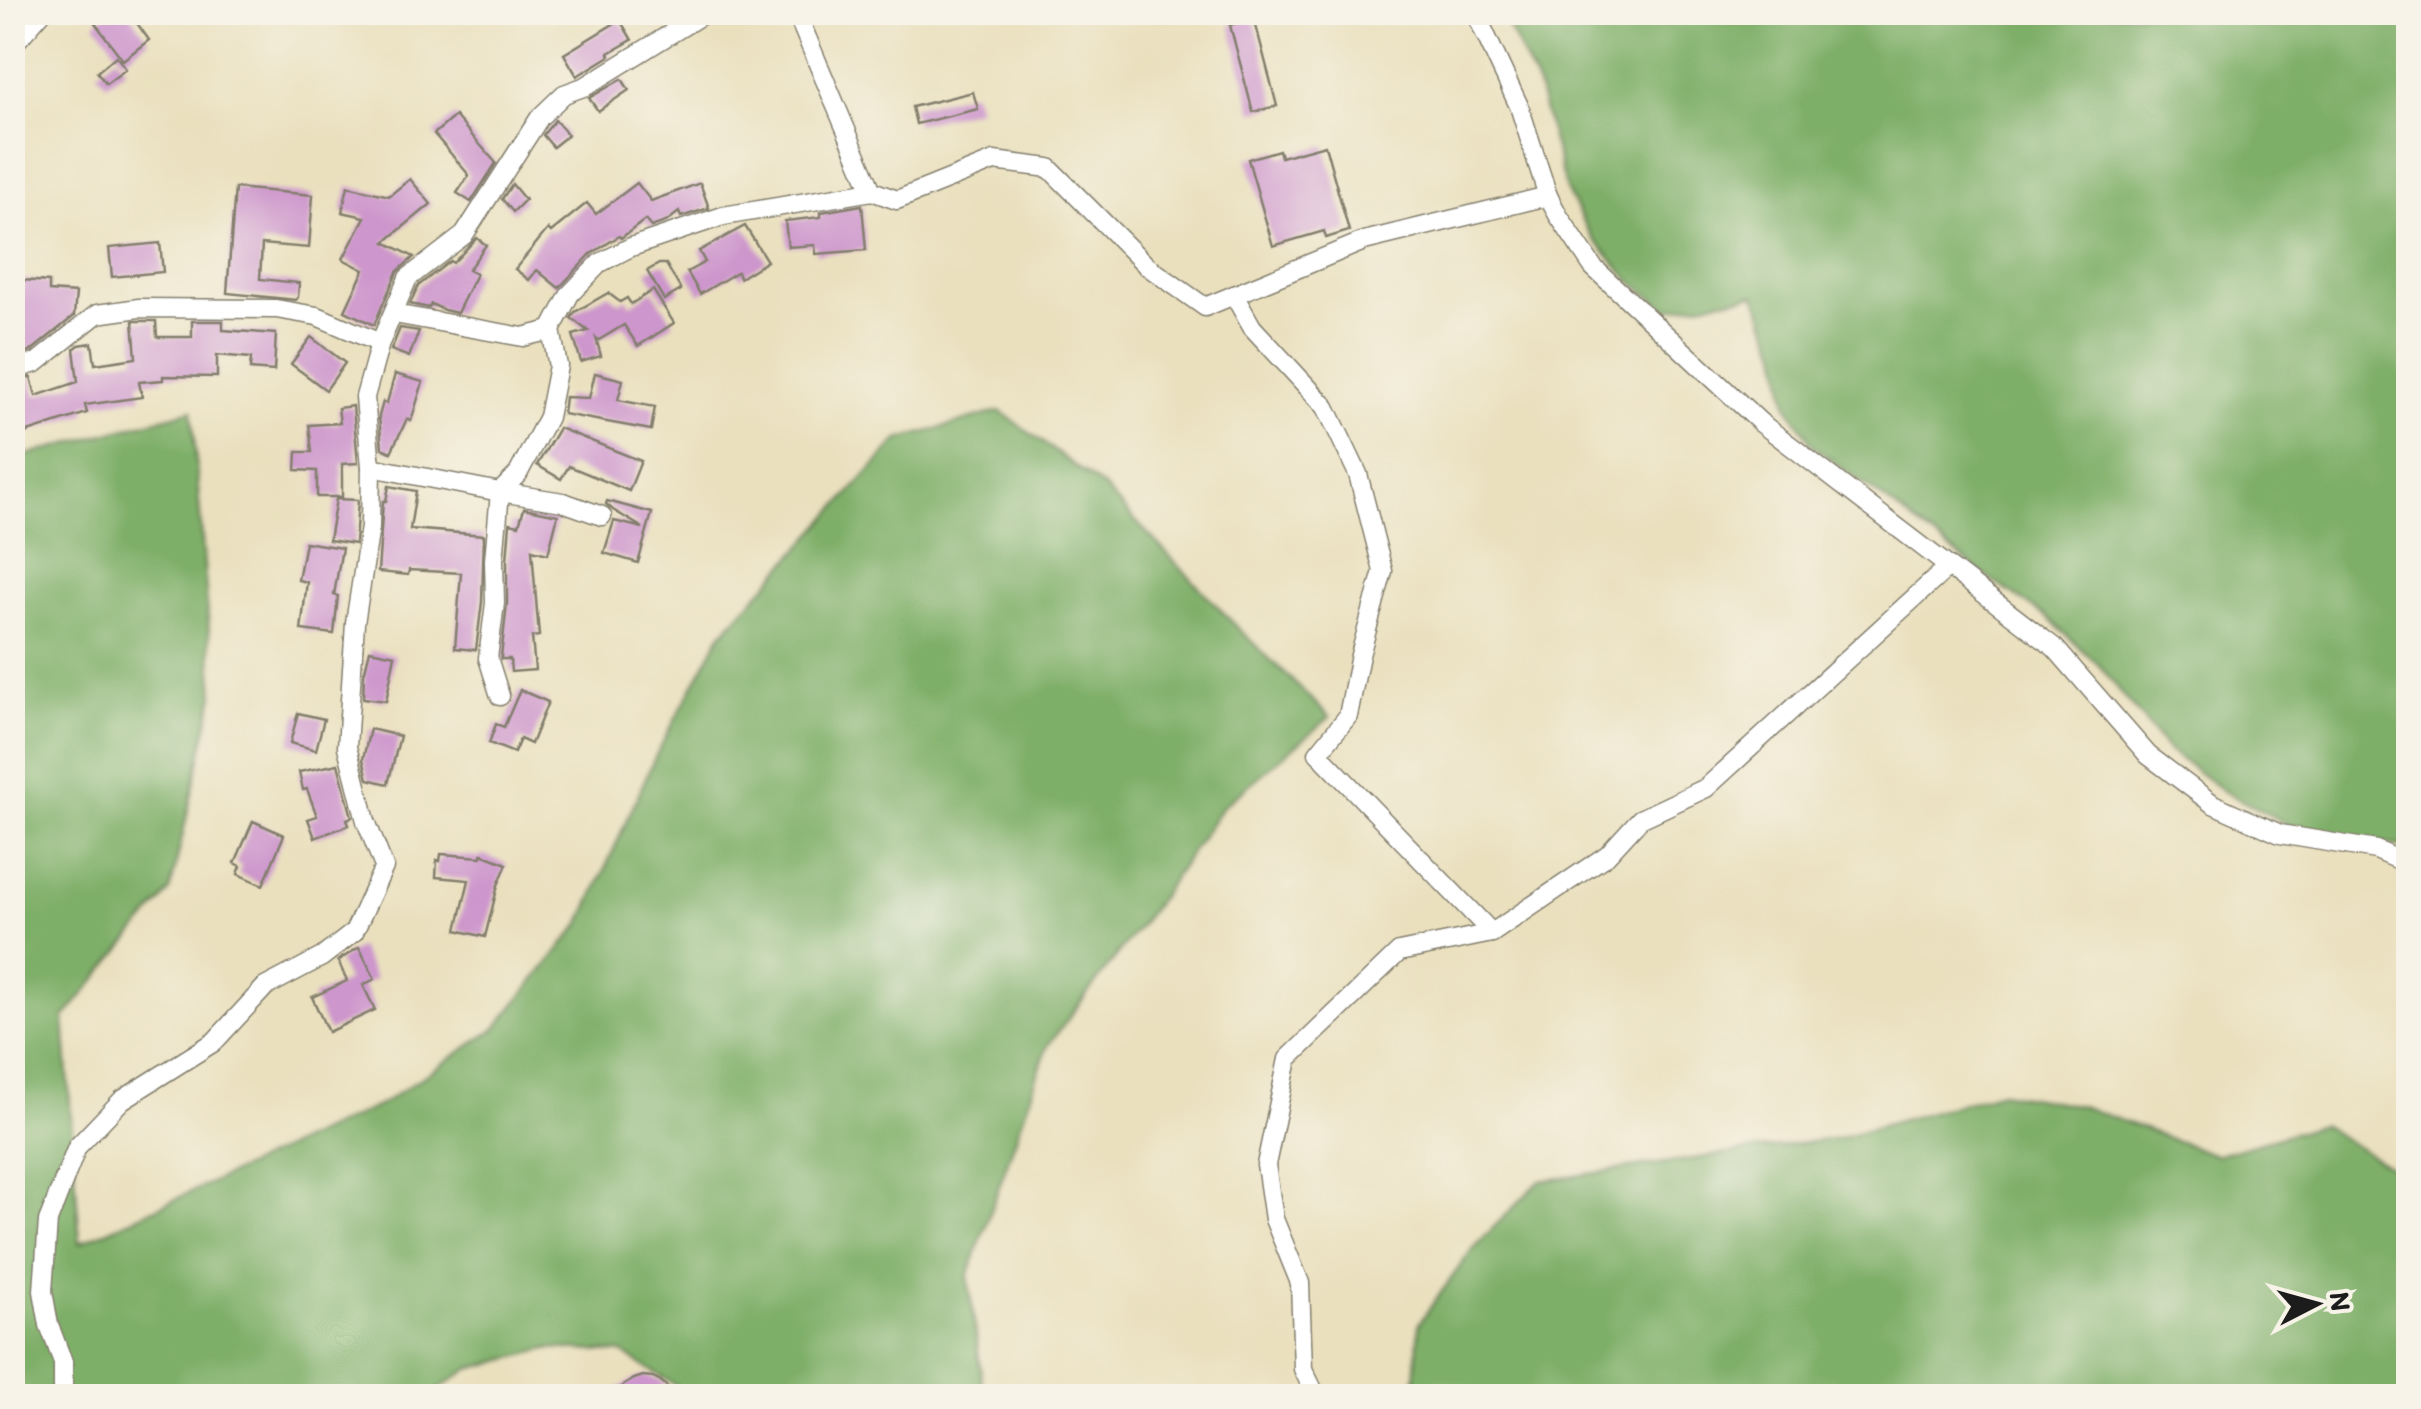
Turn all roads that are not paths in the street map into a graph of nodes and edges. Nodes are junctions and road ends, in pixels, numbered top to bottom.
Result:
1 (42, 12) edge
2 (706, 12) edge
3 (796, 12) edge
4 (1475, 12) edge
5 (12, 46) edge
6 (872, 192) junction
7 (1548, 196) junction
8 (1234, 295) junction
9 (394, 314) junction
10 (551, 330) junction
11 (380, 344) junction
12 (12, 370) edge
13 (371, 467) junction
14 (500, 492) junction
15 (602, 516) dead end
16 (1947, 568) junction
17 (500, 696) dead end
18 (2408, 864) edge
19 (1492, 933) junction
20 (63, 1396) edge
21 (1316, 1396) edge

1 - 5 street
2 - 9 street
3 - 6 street
4 - 7 street
6 - 8 street
6 - 10 street
7 - 8 street
7 - 16 street
8 - 19 street
9 - 10 street
9 - 11 street
10 - 14 street
11 - 12 street
11 - 13 street
13 - 14 street
13 - 20 street
14 - 15 street
14 - 17 street
16 - 18 street
16 - 19 street
19 - 21 street

